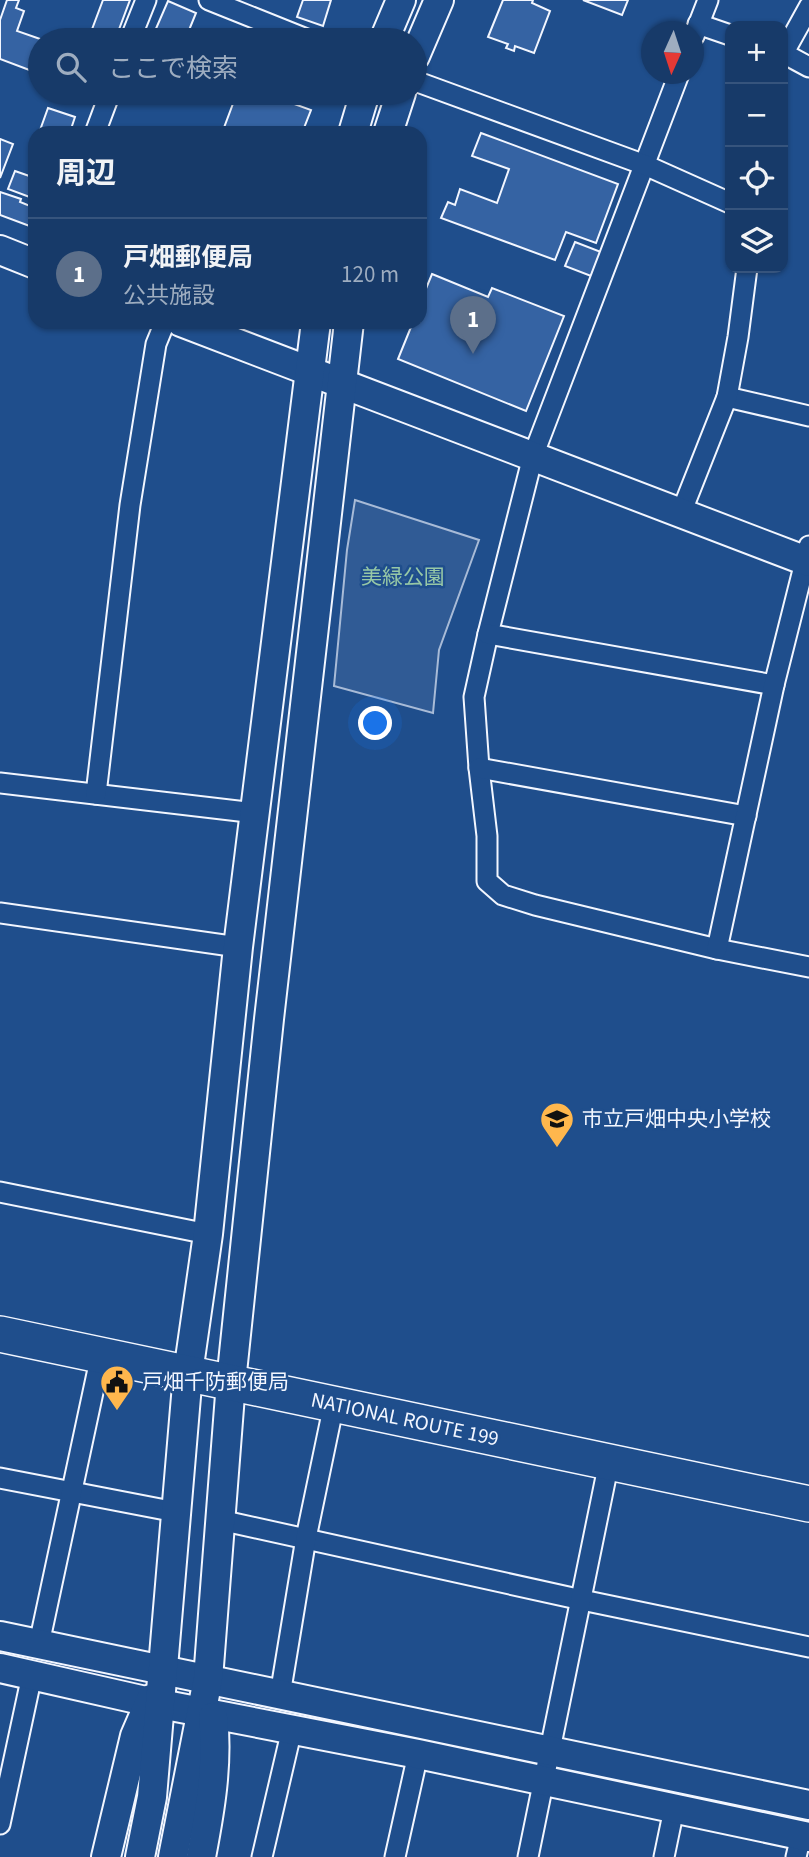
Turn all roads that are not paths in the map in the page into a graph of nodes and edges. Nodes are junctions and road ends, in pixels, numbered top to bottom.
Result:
1 (146, 0) edge
2 (209, 0) edge
3 (401, 0) edge
4 (439, 0) edge
5 (708, 0) edge
6 (809, 6) edge
7 (700, 21) edge
8 (135, 28) edge
9 (279, 28) edge
10 (389, 28) edge
11 (427, 28) edge
12 (704, 31) edge
13 (725, 34) edge
14 (788, 44) edge
15 (788, 56) edge
16 (809, 67) edge
17 (675, 84) edge
18 (427, 85) edge
19 (106, 105) edge
20 (361, 105) edge
21 (397, 105) edge
22 (98, 126) edge
23 (355, 126) edge
24 (390, 126) edge
25 (645, 165) junction
26 (725, 201) edge
27 (0, 250) edge
28 (28, 261) edge
29 (746, 273) edge
30 (162, 329) edge
31 (200, 329) edge
32 (315, 329) edge
33 (348, 329) edge
34 (311, 370) junction
35 (342, 383) junction
36 (727, 397) junction
37 (809, 415) edge
38 (533, 456) junction
39 (681, 513) junction
40 (807, 556) edge
41 (488, 634) junction
42 (774, 685) junction
43 (479, 768) junction
44 (0, 783) edge
45 (96, 794) junction
46 (256, 813) junction
47 (746, 816) junction
48 (0, 913) edge
49 (238, 947) junction
50 (717, 949) junction
51 (809, 967) edge
52 (0, 1192) edge
53 (208, 1234) junction
54 (0, 1334) edge
55 (101, 1355) junction
56 (188, 1373) junction
57 (231, 1382) junction
58 (334, 1404) junction
59 (609, 1462) junction
60 (0, 1478) edge
61 (71, 1491) junction
62 (809, 1504) edge
63 (176, 1512) junction
64 (220, 1520) junction
65 (306, 1538) junction
66 (582, 1600) junction
67 (0, 1636) edge
68 (39, 1644) junction
69 (809, 1647) edge
70 (0, 1668) edge
71 (164, 1669) junction
72 (32, 1675) junction
73 (208, 1679) junction
74 (280, 1695) junction
75 (155, 1702) junction
76 (207, 1713) junction
77 (292, 1729) junction
78 (550, 1751) junction
79 (418, 1754) junction
80 (544, 1782) junction
81 (808, 1801) edge
82 (674, 1809) junction
83 (0, 1824) edge
84 (802, 1843) edge
85 (106, 1857) edge
86 (139, 1857) edge
87 (173, 1857) edge
88 (201, 1857) edge
89 (262, 1857) edge
90 (395, 1857) edge
91 (528, 1857) edge
92 (664, 1857) edge

1 - 8 street
2 - 9 street
3 - 10 street
4 - 11 street
5 - 7 street
6 - 14 street
12 - 13 street
15 - 16 street
17 - 25 street
18 - 25 street
19 - 22 street
20 - 23 street
21 - 24 street
25 - 26 street
25 - 38 street
27 - 28 street
29 - 36 street
30 - 45 street
31 - 34 street
32 - 34 street
33 - 35 street
34 - 35 street
34 - 46 street
35 - 38 street
35 - 57 street
36 - 37 street
36 - 39 street
38 - 39 street
38 - 41 street
39 - 40 street
40 - 42 street
41 - 42 street
41 - 43 street
42 - 47 street
43 - 47 street
43 - 50 street
44 - 45 street
45 - 46 street
46 - 49 street
47 - 50 street
48 - 49 street
49 - 53 street
50 - 51 street
52 - 53 street
53 - 56 street
54 - 55 highway, NATIONAL ROUTE 199
55 - 56 highway, NATIONAL ROUTE 199
55 - 61 street
56 - 57 highway, NATIONAL ROUTE 199
56 - 63 street
57 - 58 highway, NATIONAL ROUTE 199
57 - 64 street
58 - 59 highway, NATIONAL ROUTE 199
58 - 65 street
59 - 62 highway, NATIONAL ROUTE 199
59 - 66 street
60 - 61 street
61 - 63 street
61 - 68 street
63 - 71 street
64 - 65 street
64 - 73 street
65 - 66 street
65 - 74 street
66 - 69 street
66 - 78 street
67 - 68 street
68 - 71 street
70 - 72 street
71 - 73 street
71 - 75 street
72 - 75 street
72 - 83 street
73 - 74 street
73 - 76 street
74 - 78 street
75 - 76 street
75 - 85 street
75 - 86 street
76 - 77 street
76 - 87 street
76 - 88 street
77 - 79 street
77 - 89 street
78 - 80 street
78 - 81 street
79 - 80 street
79 - 90 street
80 - 82 street
80 - 91 street
82 - 84 street
82 - 92 street

